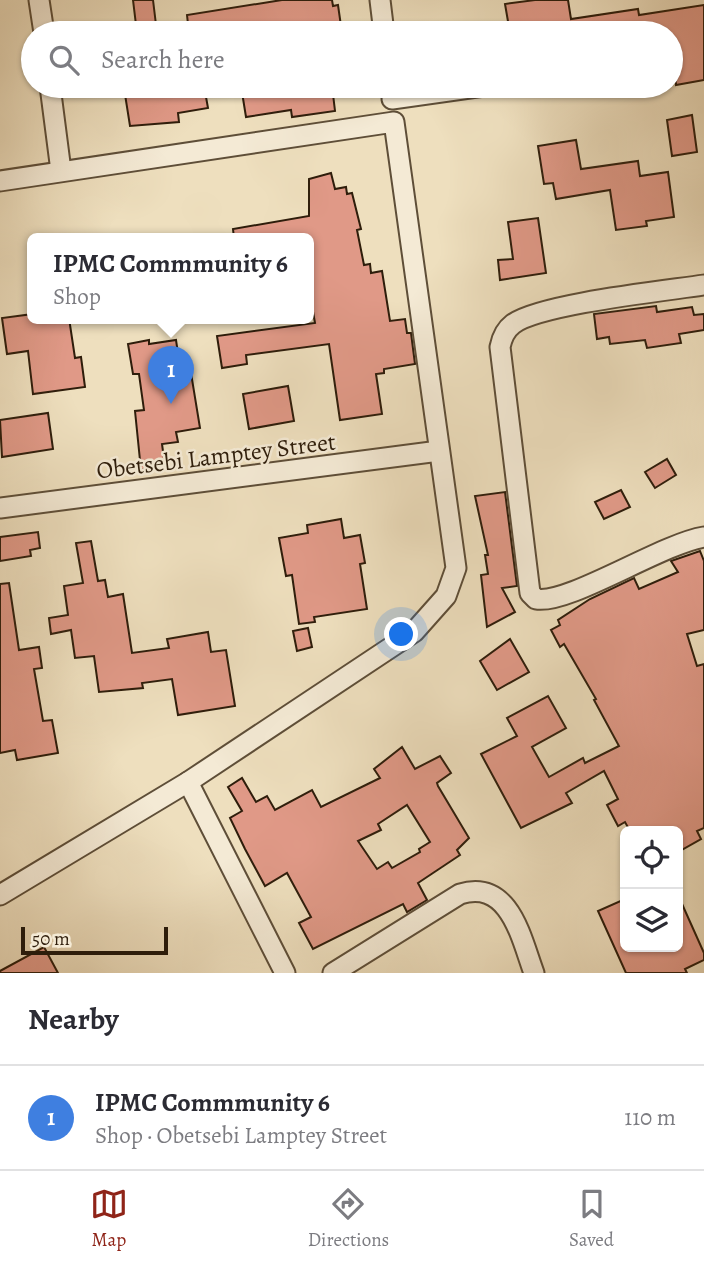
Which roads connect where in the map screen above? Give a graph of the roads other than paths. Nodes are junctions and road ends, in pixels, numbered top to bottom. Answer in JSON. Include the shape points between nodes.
{"nodes":[{"id":1,"x":39,"y":0,"type":"edge"},
{"id":2,"x":380,"y":0,"type":"edge"},
{"id":3,"x":42,"y":21,"type":"edge"},
{"id":4,"x":383,"y":21,"type":"edge"},
{"id":5,"x":52,"y":98,"type":"edge"},
{"id":6,"x":392,"y":98,"type":"edge"},
{"id":7,"x":394,"y":122,"type":"junction"},
{"id":8,"x":61,"y":171,"type":"junction"},
{"id":9,"x":0,"y":181,"type":"edge"},
{"id":10,"x":704,"y":285,"type":"edge"},
{"id":11,"x":439,"y":452,"type":"junction"},
{"id":12,"x":0,"y":508,"type":"edge"},
{"id":13,"x":704,"y":537,"type":"edge"},
{"id":14,"x":188,"y":782,"type":"junction"},
{"id":15,"x":0,"y":895,"type":"edge"},
{"id":16,"x":285,"y":973,"type":"edge"},
{"id":17,"x":333,"y":973,"type":"edge"},
{"id":18,"x":534,"y":973,"type":"edge"}],
"edges":[{"from":1,"to":3,"type":"street"},
{"from":2,"to":4,"type":"street"},
{"from":5,"to":8,"type":"street"},
{"from":6,"to":7,"type":"street"},
{"from":7,"to":8,"type":"street"},
{"from":7,"to":11,"type":"street"},
{"from":8,"to":9,"type":"street"},
{"from":10,"to":13,"type":"street","via":[[559,308],[520,319],[502,336],[500,347],[530,593],[536,599],[559,597],[678,543]]},
{"from":11,"to":12,"type":"street","name":"Obetsebi Lamptey Street"},
{"from":11,"to":14,"type":"street","via":[[456,568],[453,583],[436,610],[414,632]]},
{"from":14,"to":15,"type":"street"},
{"from":14,"to":16,"type":"street"},
{"from":17,"to":18,"type":"street","via":[[460,894],[474,891],[489,893],[510,910]]}]}
